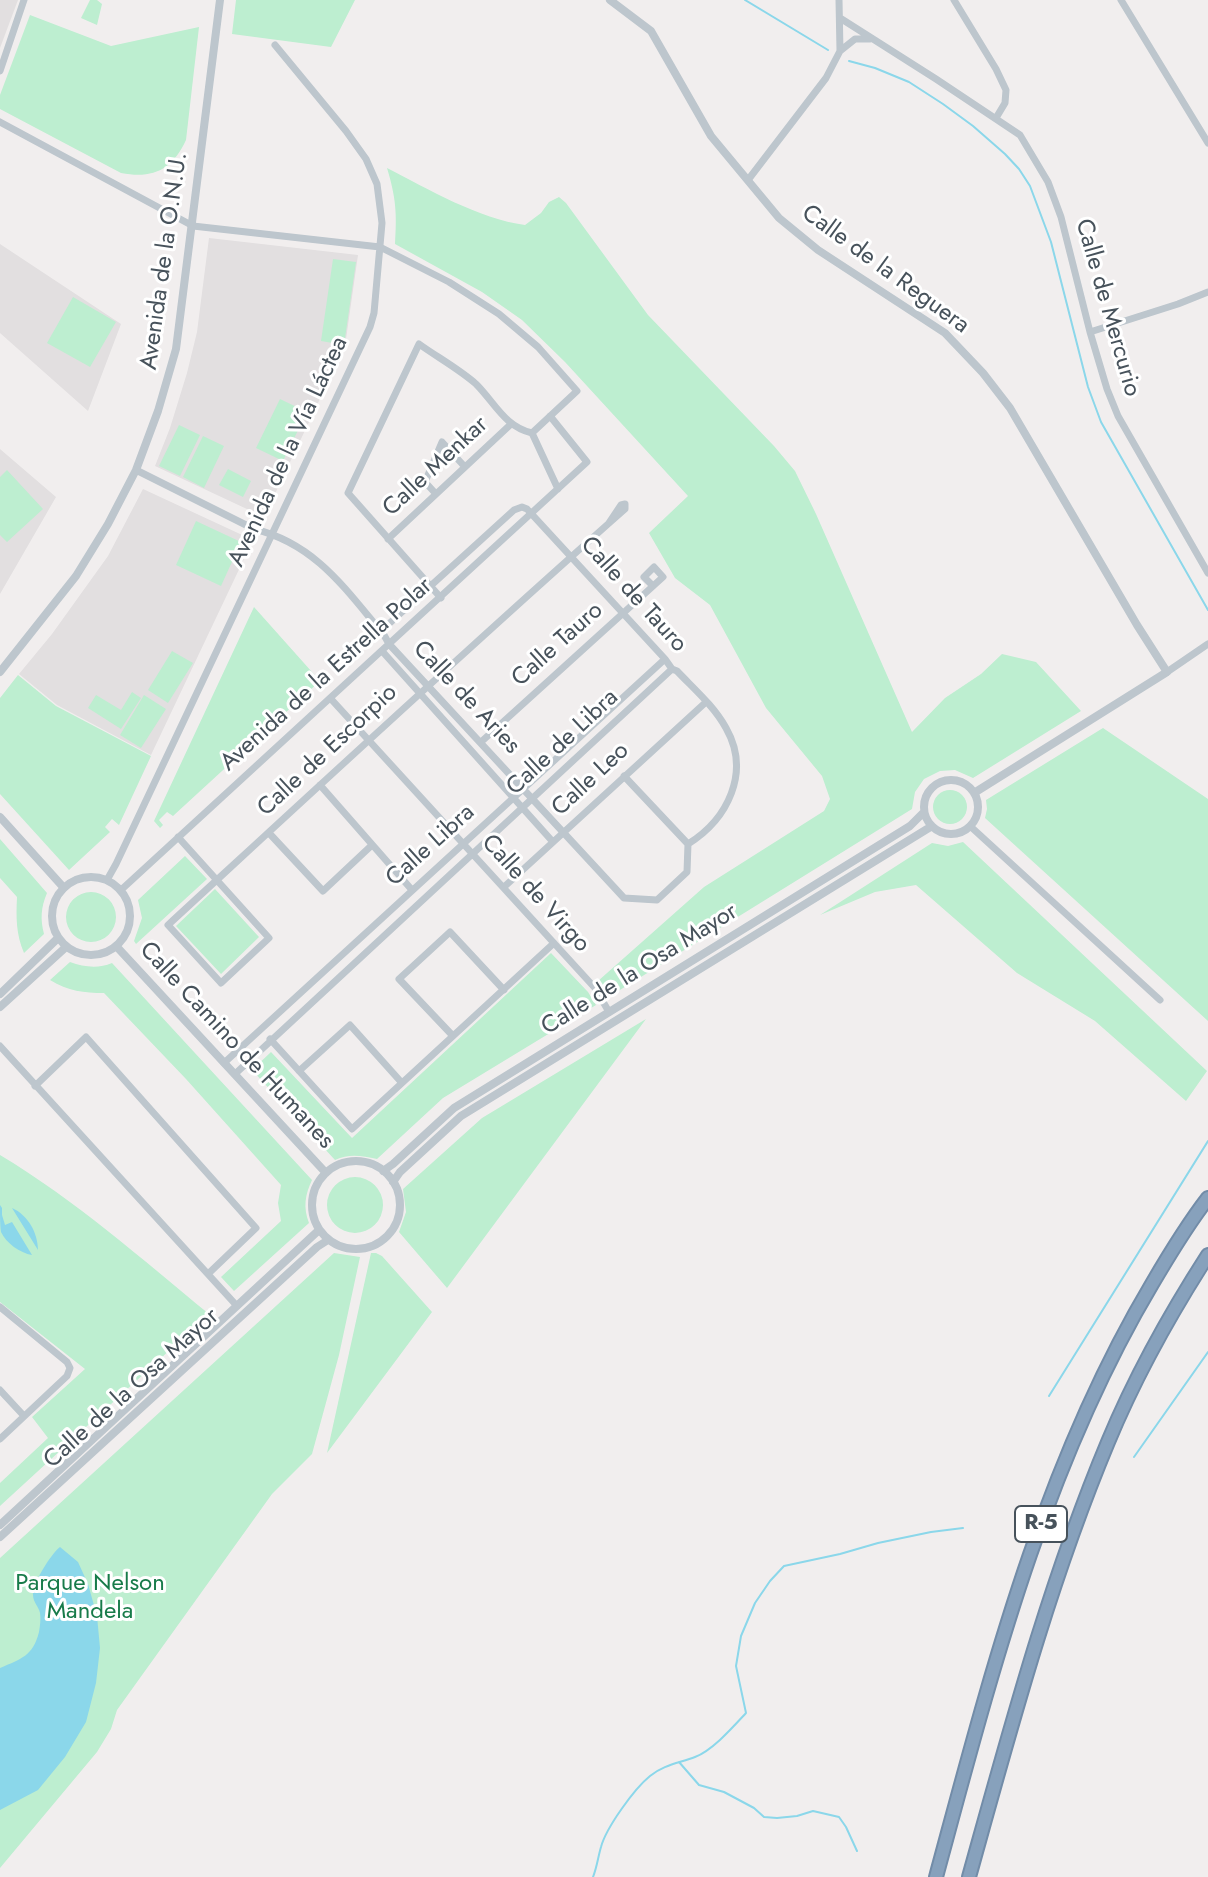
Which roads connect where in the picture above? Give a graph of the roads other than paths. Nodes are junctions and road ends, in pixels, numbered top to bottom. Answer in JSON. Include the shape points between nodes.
{"nodes":[{"id":1,"x":24,"y":0,"type":"edge"},
{"id":2,"x":220,"y":0,"type":"edge"},
{"id":3,"x":610,"y":0,"type":"edge"},
{"id":4,"x":839,"y":0,"type":"edge"},
{"id":5,"x":954,"y":0,"type":"edge"},
{"id":6,"x":1121,"y":0,"type":"edge"},
{"id":7,"x":840,"y":18,"type":"junction"},
{"id":8,"x":872,"y":39,"type":"junction"},
{"id":9,"x":275,"y":45,"type":"dead end"},
{"id":10,"x":840,"y":51,"type":"junction"},
{"id":11,"x":0,"y":71,"type":"edge"},
{"id":12,"x":996,"y":118,"type":"junction"},
{"id":13,"x":0,"y":122,"type":"edge"},
{"id":14,"x":1208,"y":143,"type":"edge"},
{"id":15,"x":748,"y":180,"type":"junction"},
{"id":16,"x":193,"y":226,"type":"junction"},
{"id":17,"x":380,"y":247,"type":"junction"},
{"id":18,"x":1208,"y":292,"type":"edge"},
{"id":19,"x":1090,"y":332,"type":"junction"},
{"id":20,"x":550,"y":416,"type":"junction"},
{"id":21,"x":510,"y":425,"type":"junction"},
{"id":22,"x":532,"y":433,"type":"junction"},
{"id":23,"x":465,"y":467,"type":"junction"},
{"id":24,"x":136,"y":470,"type":"junction"},
{"id":25,"x":558,"y":489,"type":"junction"},
{"id":26,"x":436,"y":494,"type":"junction"},
{"id":27,"x":532,"y":514,"type":"junction"},
{"id":28,"x":609,"y":523,"type":"dead end"},
{"id":29,"x":273,"y":534,"type":"junction"},
{"id":30,"x":388,"y":539,"type":"junction"},
{"id":31,"x":571,"y":556,"type":"junction"},
{"id":32,"x":1208,"y":573,"type":"edge"},
{"id":33,"x":430,"y":586,"type":"junction"},
{"id":34,"x":653,"y":586,"type":"junction"},
{"id":35,"x":441,"y":598,"type":"junction"},
{"id":36,"x":623,"y":613,"type":"junction"},
{"id":37,"x":381,"y":631,"type":"junction"},
{"id":38,"x":389,"y":644,"type":"junction"},
{"id":39,"x":1208,"y":644,"type":"edge"},
{"id":40,"x":382,"y":651,"type":"junction"},
{"id":41,"x":0,"y":655,"type":"edge"},
{"id":42,"x":665,"y":659,"type":"junction"},
{"id":43,"x":8,"y":663,"type":"junction"},
{"id":44,"x":672,"y":669,"type":"junction"},
{"id":45,"x":0,"y":672,"type":"edge"},
{"id":46,"x":1167,"y":672,"type":"junction"},
{"id":47,"x":428,"y":687,"type":"junction"},
{"id":48,"x":421,"y":694,"type":"junction"},
{"id":49,"x":331,"y":699,"type":"junction"},
{"id":50,"x":706,"y":702,"type":"junction"},
{"id":51,"x":368,"y":740,"type":"junction"},
{"id":52,"x":481,"y":742,"type":"junction"},
{"id":53,"x":624,"y":776,"type":"junction"},
{"id":54,"x":320,"y":785,"type":"junction"},
{"id":55,"x":523,"y":790,"type":"junction"},
{"id":56,"x":974,"y":793,"type":"junction"},
{"id":57,"x":514,"y":797,"type":"junction"},
{"id":58,"x":532,"y":799,"type":"junction"},
{"id":59,"x":523,"y":807,"type":"junction"},
{"id":60,"x":924,"y":812,"type":"junction"},
{"id":61,"x":0,"y":817,"type":"edge"},
{"id":62,"x":932,"y":826,"type":"junction"},
{"id":63,"x":970,"y":826,"type":"junction"},
{"id":64,"x":269,"y":833,"type":"junction"},
{"id":65,"x":563,"y":833,"type":"junction"},
{"id":66,"x":178,"y":837,"type":"junction"},
{"id":67,"x":553,"y":842,"type":"junction"},
{"id":68,"x":462,"y":844,"type":"junction"},
{"id":69,"x":688,"y":844,"type":"junction"},
{"id":70,"x":372,"y":845,"type":"junction"},
{"id":71,"x":472,"y":854,"type":"junction"},
{"id":72,"x":107,"y":880,"type":"junction"},
{"id":73,"x":216,"y":881,"type":"junction"},
{"id":74,"x":504,"y":887,"type":"junction"},
{"id":75,"x":64,"y":888,"type":"junction"},
{"id":76,"x":121,"y":890,"type":"junction"},
{"id":77,"x":412,"y":890,"type":"junction"},
{"id":78,"x":58,"y":938,"type":"junction"},
{"id":79,"x":554,"y":943,"type":"junction"},
{"id":80,"x":66,"y":947,"type":"junction"},
{"id":81,"x":117,"y":947,"type":"junction"},
{"id":82,"x":504,"y":990,"type":"junction"},
{"id":83,"x":0,"y":994,"type":"edge"},
{"id":84,"x":1160,"y":1000,"type":"dead end"},
{"id":85,"x":0,"y":1007,"type":"edge"},
{"id":86,"x":609,"y":1012,"type":"junction"},
{"id":87,"x":453,"y":1036,"type":"junction"},
{"id":88,"x":270,"y":1039,"type":"junction"},
{"id":89,"x":0,"y":1046,"type":"edge"},
{"id":90,"x":224,"y":1063,"type":"junction"},
{"id":91,"x":299,"y":1071,"type":"junction"},
{"id":92,"x":235,"y":1074,"type":"junction"},
{"id":93,"x":402,"y":1083,"type":"junction"},
{"id":94,"x":35,"y":1086,"type":"junction"},
{"id":95,"x":383,"y":1171,"type":"junction"},
{"id":96,"x":326,"y":1173,"type":"junction"},
{"id":97,"x":393,"y":1182,"type":"junction"},
{"id":98,"x":1208,"y":1198,"type":"edge"},
{"id":99,"x":319,"y":1230,"type":"junction"},
{"id":100,"x":328,"y":1240,"type":"junction"},
{"id":101,"x":1208,"y":1255,"type":"edge"},
{"id":102,"x":208,"y":1274,"type":"junction"},
{"id":103,"x":237,"y":1306,"type":"junction"},
{"id":104,"x":0,"y":1307,"type":"edge"},
{"id":105,"x":0,"y":1390,"type":"edge"},
{"id":106,"x":24,"y":1416,"type":"junction"},
{"id":107,"x":0,"y":1439,"type":"edge"},
{"id":108,"x":0,"y":1525,"type":"edge"},
{"id":109,"x":0,"y":1537,"type":"edge"},
{"id":110,"x":936,"y":1877,"type":"edge"},
{"id":111,"x":969,"y":1877,"type":"edge"}],
"edges":[{"from":1,"to":11,"type":"street"},
{"from":2,"to":16,"type":"street","name":"Avenida de la O.N.U."},
{"from":3,"to":15,"type":"street","name":"Calle de la Reguera","via":[[651,31],[711,136]]},
{"from":4,"to":7,"type":"street"},
{"from":5,"to":12,"type":"street","via":[[1006,90]]},
{"from":6,"to":14,"type":"street"},
{"from":7,"to":8,"type":"street"},
{"from":7,"to":10,"type":"street"},
{"from":8,"to":10,"type":"street","via":[[855,39]]},
{"from":8,"to":12,"type":"street"},
{"from":9,"to":17,"type":"street","name":"Avenida de la Vía Láctea","via":[[366,159],[377,184]]},
{"from":10,"to":15,"type":"street","via":[[826,78]]},
{"from":12,"to":19,"type":"street","name":"Calle de Mercurio","via":[[1020,135],[1048,182]]},
{"from":13,"to":16,"type":"street"},
{"from":15,"to":46,"type":"street","name":"Calle de la Reguera","via":[[779,218],[818,250],[945,333],[983,373],[1010,408]]},
{"from":16,"to":17,"type":"street"},
{"from":16,"to":24,"type":"street","name":"Avenida de la O.N.U.","via":[[176,349]]},
{"from":17,"to":20,"type":"street","via":[[449,282],[538,347],[577,391]]},
{"from":17,"to":29,"type":"street","name":"Avenida de la Vía Láctea","via":[[370,327]]},
{"from":18,"to":19,"type":"street"},
{"from":19,"to":32,"type":"street","name":"Calle de Mercurio","via":[[1118,416]]},
{"from":20,"to":22,"type":"street"},
{"from":20,"to":25,"type":"street","name":"Avenida de la Estrella Polar","via":[[587,462]]},
{"from":21,"to":22,"type":"street"},
{"from":21,"to":23,"type":"street","name":"Calle Menkar"},
{"from":21,"to":30,"type":"street","via":[[474,382],[419,344],[348,493]]},
{"from":22,"to":25,"type":"street"},
{"from":23,"to":26,"type":"street","name":"Calle Menkar"},
{"from":23,"to":26,"type":"street","via":[[442,442],[425,482]]},
{"from":24,"to":29,"type":"street","name":"Calle de Aries"},
{"from":24,"to":43,"type":"street","name":"Avenida de la O.N.U.","via":[[76,576]]},
{"from":25,"to":27,"type":"street","name":"Avenida de la Estrella Polar"},
{"from":26,"to":30,"type":"street","name":"Calle Menkar"},
{"from":27,"to":31,"type":"street","name":"Calle de Tauro"},
{"from":27,"to":33,"type":"street","via":[[516,508]]},
{"from":27,"to":35,"type":"street","name":"Avenida de la Estrella Polar"},
{"from":28,"to":31,"type":"street","name":"Calle de Escorpio"},
{"from":29,"to":37,"type":"street","name":"Calle de Aries","via":[[320,562]]},
{"from":29,"to":72,"type":"street","name":"Avenida de la Vía Láctea"},
{"from":30,"to":33,"type":"street"},
{"from":31,"to":36,"type":"street","name":"Calle de Tauro"},
{"from":31,"to":47,"type":"street","name":"Calle de Escorpio"},
{"from":33,"to":35,"type":"street"},
{"from":33,"to":37,"type":"street"},
{"from":34,"to":34,"type":"street","name":"Calle Tauro","via":[[663,577],[654,567],[644,577]]},
{"from":34,"to":36,"type":"street","name":"Calle Tauro"},
{"from":35,"to":38,"type":"street","name":"Avenida de la Estrella Polar"},
{"from":36,"to":42,"type":"street","name":"Calle de Tauro"},
{"from":36,"to":52,"type":"street","name":"Calle Tauro"},
{"from":37,"to":38,"type":"street","name":"Calle de Aries"},
{"from":38,"to":40,"type":"street","name":"Avenida de la Estrella Polar"},
{"from":38,"to":47,"type":"street","name":"Calle de Aries"},
{"from":39,"to":46,"type":"street"},
{"from":40,"to":48,"type":"street","name":"Calle de Aries"},
{"from":40,"to":49,"type":"street","name":"Avenida de la Estrella Polar"},
{"from":41,"to":43,"type":"street"},
{"from":42,"to":44,"type":"street","name":"Calle de Tauro"},
{"from":42,"to":55,"type":"street","name":"Calle Libra"},
{"from":43,"to":45,"type":"street","name":"Avenida de la O.N.U."},
{"from":44,"to":50,"type":"street","name":"Calle de Tauro"},
{"from":44,"to":58,"type":"street","name":"Calle de Libra"},
{"from":46,"to":56,"type":"street"},
{"from":47,"to":48,"type":"street","name":"Calle de Escorpio"},
{"from":47,"to":52,"type":"street","name":"Calle de Aries"},
{"from":48,"to":51,"type":"street","name":"Calle de Escorpio"},
{"from":48,"to":57,"type":"street","name":"Calle de Aries"},
{"from":49,"to":51,"type":"street","name":"Calle de Virgo"},
{"from":49,"to":66,"type":"street","name":"Avenida de la Estrella Polar"},
{"from":50,"to":53,"type":"street","name":"Calle Leo"},
{"from":50,"to":69,"type":"street","via":[[733,743],[737,772],[729,803]]},
{"from":51,"to":54,"type":"street","name":"Calle de Escorpio"},
{"from":51,"to":68,"type":"street","name":"Calle de Virgo"},
{"from":52,"to":55,"type":"street","name":"Calle de Aries"},
{"from":53,"to":65,"type":"street","name":"Calle Leo"},
{"from":53,"to":69,"type":"street"},
{"from":54,"to":64,"type":"street","name":"Calle de Escorpio"},
{"from":54,"to":70,"type":"street"},
{"from":55,"to":57,"type":"street","name":"Calle Libra"},
{"from":55,"to":58,"type":"street","name":"Calle de Aries"},
{"from":56,"to":60,"type":"street","via":[[959,781],[938,783],[926,797]]},
{"from":56,"to":63,"type":"street","via":[[978,809]]},
{"from":57,"to":59,"type":"street","name":"Calle de Aries"},
{"from":57,"to":68,"type":"street","name":"Calle Libra"},
{"from":58,"to":59,"type":"street","name":"Calle de Libra"},
{"from":58,"to":65,"type":"street","name":"Calle de Aries"},
{"from":59,"to":67,"type":"street","name":"Calle de Aries"},
{"from":59,"to":71,"type":"street","name":"Calle de Libra"},
{"from":60,"to":62,"type":"street"},
{"from":60,"to":86,"type":"street","name":"Calle de la Osa Mayor","via":[[910,826]]},
{"from":61,"to":75,"type":"street"},
{"from":62,"to":63,"type":"street","via":[[944,833]]},
{"from":62,"to":97,"type":"street","name":"Calle de la Osa Mayor","via":[[461,1116]]},
{"from":63,"to":84,"type":"street"},
{"from":64,"to":70,"type":"street","via":[[323,891]]},
{"from":64,"to":73,"type":"street","name":"Calle de Escorpio"},
{"from":65,"to":67,"type":"street","name":"Calle Leo"},
{"from":65,"to":69,"type":"street","name":"Calle de Aries","via":[[624,898],[657,900],[687,872]]},
{"from":66,"to":73,"type":"street","name":"Calle de Escorpio"},
{"from":66,"to":76,"type":"street","name":"Avenida de la Estrella Polar"},
{"from":67,"to":74,"type":"street","name":"Calle Leo"},
{"from":68,"to":71,"type":"street","name":"Calle de Virgo"},
{"from":68,"to":77,"type":"street","name":"Calle Libra"},
{"from":70,"to":77,"type":"street"},
{"from":71,"to":74,"type":"street","name":"Calle de Virgo"},
{"from":71,"to":88,"type":"street","name":"Calle de Libra"},
{"from":72,"to":75,"type":"street","via":[[84,877]]},
{"from":72,"to":76,"type":"street"},
{"from":73,"to":73,"type":"street","name":"Calle de Escorpio","via":[[168,925],[221,983],[269,938]]},
{"from":74,"to":79,"type":"street","name":"Calle de Virgo"},
{"from":75,"to":78,"type":"street","via":[[52,912]]},
{"from":76,"to":81,"type":"street","via":[[131,913]]},
{"from":77,"to":90,"type":"street","name":"Calle Libra"},
{"from":78,"to":80,"type":"street"},
{"from":78,"to":83,"type":"street"},
{"from":79,"to":82,"type":"street"},
{"from":79,"to":86,"type":"street","name":"Calle de Virgo","via":[[595,988]]},
{"from":80,"to":81,"type":"street","via":[[92,956]]},
{"from":80,"to":85,"type":"street"},
{"from":81,"to":90,"type":"street","name":"Calle Camino de Humanes"},
{"from":82,"to":87,"type":"street"},
{"from":82,"to":87,"type":"street","via":[[450,932],[399,979]]},
{"from":86,"to":95,"type":"street","name":"Calle de la Osa Mayor","via":[[454,1108]]},
{"from":87,"to":93,"type":"street"},
{"from":88,"to":91,"type":"street"},
{"from":88,"to":92,"type":"street","name":"Calle de Libra"},
{"from":89,"to":94,"type":"street"},
{"from":90,"to":92,"type":"street","name":"Calle Camino de Humanes"},
{"from":91,"to":93,"type":"street","via":[[352,1129]]},
{"from":91,"to":93,"type":"street","via":[[350,1025]]},
{"from":92,"to":96,"type":"street","name":"Calle Camino de Humanes"},
{"from":94,"to":102,"type":"street"},
{"from":94,"to":102,"type":"street","via":[[86,1037],[256,1228]]},
{"from":95,"to":96,"type":"street","via":[[354,1162]]},
{"from":95,"to":97,"type":"street"},
{"from":96,"to":99,"type":"street","via":[[313,1194]]},
{"from":97,"to":100,"type":"street","via":[[399,1215],[387,1237],[366,1248],[348,1249]]},
{"from":98,"to":110,"type":"highway","number":"R-5","via":[[1131,1319],[1055,1484],[1009,1619]]},
{"from":99,"to":100,"type":"street"},
{"from":99,"to":103,"type":"street","name":"Calle de la Osa Mayor"},
{"from":100,"to":109,"type":"street","name":"Calle de la Osa Mayor"},
{"from":101,"to":111,"type":"highway","number":"R-5","via":[[1140,1373],[1086,1496],[1030,1663]]},
{"from":102,"to":103,"type":"street"},
{"from":103,"to":108,"type":"street","name":"Calle de la Osa Mayor"},
{"from":104,"to":106,"type":"street","via":[[70,1368]]},
{"from":105,"to":106,"type":"street"},
{"from":106,"to":107,"type":"street"}]}
